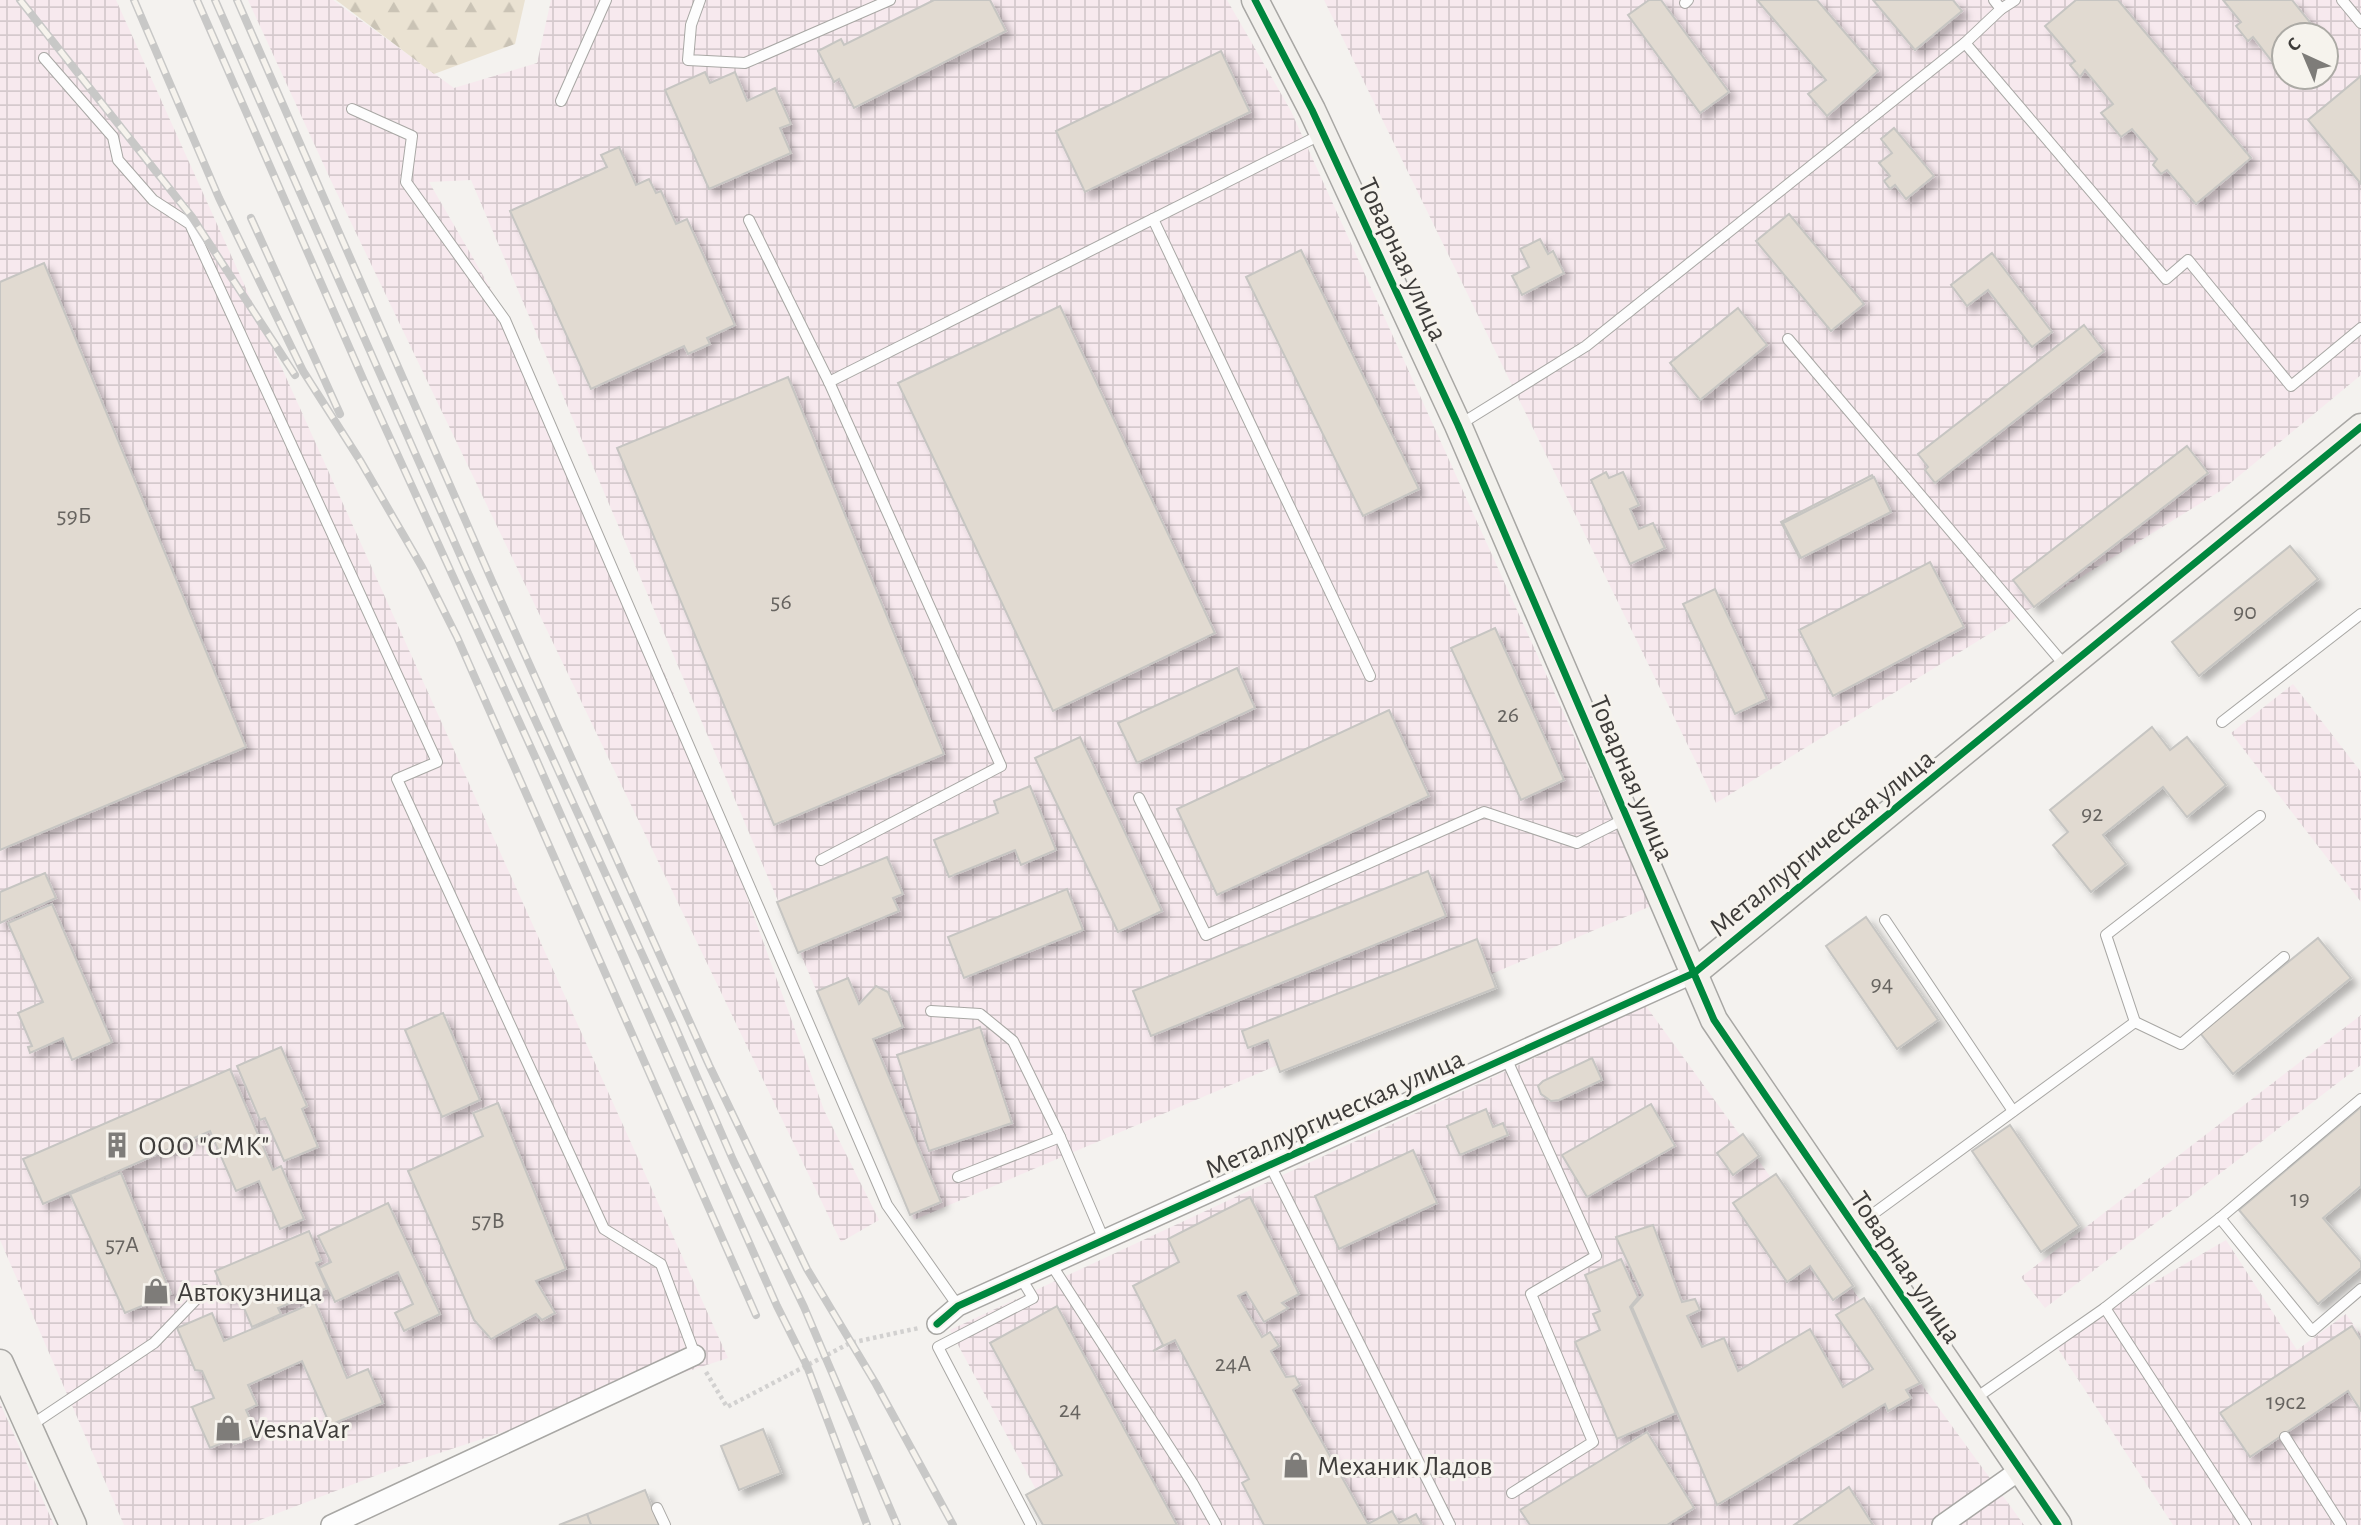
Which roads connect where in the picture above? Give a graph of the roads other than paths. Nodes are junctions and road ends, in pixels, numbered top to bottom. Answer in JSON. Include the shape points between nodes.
{"nodes":[{"id":1,"x":606,"y":0,"type":"edge"},
{"id":2,"x":699,"y":0,"type":"edge"},
{"id":3,"x":890,"y":0,"type":"edge"},
{"id":4,"x":1255,"y":0,"type":"edge"},
{"id":5,"x":1994,"y":0,"type":"edge"},
{"id":6,"x":2015,"y":0,"type":"edge"},
{"id":7,"x":2342,"y":0,"type":"edge"},
{"id":8,"x":2001,"y":9,"type":"junction"},
{"id":9,"x":2361,"y":23,"type":"edge"},
{"id":10,"x":1965,"y":43,"type":"junction"},
{"id":11,"x":44,"y":58,"type":"dead end"},
{"id":12,"x":561,"y":101,"type":"dead end"},
{"id":13,"x":352,"y":109,"type":"dead end"},
{"id":14,"x":1322,"y":134,"type":"junction"},
{"id":15,"x":1153,"y":219,"type":"junction"},
{"id":16,"x":749,"y":220,"type":"dead end"},
{"id":17,"x":2361,"y":328,"type":"edge"},
{"id":18,"x":1788,"y":339,"type":"dead end"},
{"id":19,"x":829,"y":382,"type":"junction"},
{"id":20,"x":1458,"y":425,"type":"junction"},
{"id":21,"x":2361,"y":427,"type":"edge"},
{"id":22,"x":2361,"y":614,"type":"edge"},
{"id":23,"x":2067,"y":668,"type":"junction"},
{"id":24,"x":1370,"y":676,"type":"dead end"},
{"id":25,"x":2222,"y":722,"type":"dead end"},
{"id":26,"x":1139,"y":799,"type":"dead end"},
{"id":27,"x":2260,"y":816,"type":"dead end"},
{"id":28,"x":1627,"y":818,"type":"junction"},
{"id":29,"x":821,"y":860,"type":"dead end"},
{"id":30,"x":1885,"y":920,"type":"dead end"},
{"id":31,"x":2284,"y":957,"type":"dead end"},
{"id":32,"x":1694,"y":973,"type":"junction"},
{"id":33,"x":931,"y":1011,"type":"dead end"},
{"id":34,"x":2134,"y":1022,"type":"junction"},
{"id":35,"x":1506,"y":1058,"type":"junction"},
{"id":36,"x":2361,"y":1099,"type":"edge"},
{"id":37,"x":2013,"y":1111,"type":"junction"},
{"id":38,"x":1060,"y":1137,"type":"junction"},
{"id":39,"x":1270,"y":1165,"type":"junction"},
{"id":40,"x":958,"y":1177,"type":"dead end"},
{"id":41,"x":2220,"y":1218,"type":"junction"},
{"id":42,"x":1854,"y":1228,"type":"junction"},
{"id":43,"x":1104,"y":1240,"type":"junction"},
{"id":44,"x":1051,"y":1264,"type":"junction"},
{"id":45,"x":1021,"y":1278,"type":"junction"},
{"id":46,"x":2361,"y":1289,"type":"edge"},
{"id":47,"x":205,"y":1290,"type":"dead end"},
{"id":48,"x":958,"y":1306,"type":"junction"},
{"id":49,"x":2105,"y":1308,"type":"junction"},
{"id":50,"x":937,"y":1324,"type":"road end"},
{"id":51,"x":695,"y":1355,"type":"joint"},
{"id":52,"x":0,"y":1363,"type":"edge"},
{"id":53,"x":1973,"y":1401,"type":"junction"},
{"id":54,"x":30,"y":1426,"type":"junction"},
{"id":55,"x":2285,"y":1437,"type":"dead end"},
{"id":56,"x":2020,"y":1470,"type":"junction"},
{"id":57,"x":1512,"y":1493,"type":"dead end"},
{"id":58,"x":657,"y":1508,"type":"dead end"},
{"id":59,"x":73,"y":1525,"type":"edge"},
{"id":60,"x":331,"y":1525,"type":"edge"},
{"id":61,"x":665,"y":1525,"type":"edge"},
{"id":62,"x":1031,"y":1525,"type":"edge"},
{"id":63,"x":1216,"y":1525,"type":"edge"},
{"id":64,"x":1450,"y":1525,"type":"edge"},
{"id":65,"x":1942,"y":1525,"type":"edge"},
{"id":66,"x":2058,"y":1525,"type":"edge"},
{"id":67,"x":2246,"y":1525,"type":"edge"},
{"id":68,"x":2341,"y":1525,"type":"edge"}],
"edges":[{"from":1,"to":12,"type":"lane"},
{"from":2,"to":3,"type":"lane","via":[[688,60],[744,63]]},
{"from":4,"to":14,"type":"street","name":"Товарная улица"},
{"from":5,"to":8,"type":"lane"},
{"from":6,"to":8,"type":"lane"},
{"from":7,"to":9,"type":"lane"},
{"from":8,"to":10,"type":"lane"},
{"from":10,"to":17,"type":"lane","via":[[2166,279],[2188,260],[2291,386]]},
{"from":10,"to":20,"type":"lane","via":[[1586,346]]},
{"from":11,"to":51,"type":"lane","via":[[113,137],[118,160],[153,200],[190,224],[437,762],[397,779],[604,1229],[660,1264]]},
{"from":13,"to":48,"type":"lane","via":[[412,136],[406,182],[505,320],[887,1205]]},
{"from":14,"to":15,"type":"lane"},
{"from":14,"to":20,"type":"street","name":"Товарная улица"},
{"from":15,"to":19,"type":"lane"},
{"from":15,"to":24,"type":"lane"},
{"from":16,"to":19,"type":"lane"},
{"from":18,"to":23,"type":"lane"},
{"from":19,"to":29,"type":"lane","via":[[1002,766]]},
{"from":20,"to":28,"type":"street","name":"Товарная улица"},
{"from":21,"to":23,"type":"street","name":"Металлургическая улица"},
{"from":22,"to":25,"type":"lane"},
{"from":23,"to":32,"type":"street","name":"Металлургическая улица"},
{"from":26,"to":28,"type":"lane","via":[[1206,935],[1485,812],[1577,843]]},
{"from":27,"to":34,"type":"lane","via":[[2106,935]]},
{"from":28,"to":32,"type":"street","name":"Товарная улица"},
{"from":30,"to":37,"type":"lane"},
{"from":31,"to":34,"type":"lane","via":[[2181,1044]]},
{"from":32,"to":35,"type":"street","name":"Металлургическая улица"},
{"from":32,"to":42,"type":"street","name":"Товарная улица","via":[[1714,1020]]},
{"from":33,"to":38,"type":"lane","via":[[980,1014],[1013,1041]]},
{"from":34,"to":37,"type":"lane"},
{"from":35,"to":39,"type":"street","name":"Металлургическая улица"},
{"from":35,"to":57,"type":"lane","via":[[1596,1256],[1531,1294],[1594,1442]]},
{"from":36,"to":41,"type":"lane"},
{"from":37,"to":42,"type":"lane"},
{"from":38,"to":40,"type":"lane"},
{"from":38,"to":43,"type":"lane"},
{"from":39,"to":43,"type":"street","name":"Металлургическая улица"},
{"from":39,"to":64,"type":"lane"},
{"from":41,"to":46,"type":"lane","via":[[2312,1331]]},
{"from":41,"to":49,"type":"lane"},
{"from":42,"to":53,"type":"street","name":"Товарная улица"},
{"from":43,"to":44,"type":"street","name":"Металлургическая улица"},
{"from":44,"to":45,"type":"street","name":"Металлургическая улица"},
{"from":44,"to":63,"type":"lane"},
{"from":45,"to":48,"type":"street","name":"Металлургическая улица"},
{"from":45,"to":62,"type":"lane","via":[[1032,1297],[939,1347]]},
{"from":47,"to":54,"type":"lane","via":[[154,1343]]},
{"from":48,"to":50,"type":"street","name":"Металлургическая улица"},
{"from":49,"to":53,"type":"lane"},
{"from":49,"to":67,"type":"lane"},
{"from":51,"to":60,"type":"street"},
{"from":52,"to":54,"type":"street"},
{"from":53,"to":56,"type":"street","name":"Товарная улица"},
{"from":54,"to":59,"type":"street"},
{"from":55,"to":68,"type":"lane"},
{"from":56,"to":65,"type":"street"},
{"from":56,"to":66,"type":"street","name":"Товарная улица"},
{"from":58,"to":61,"type":"lane"}]}
